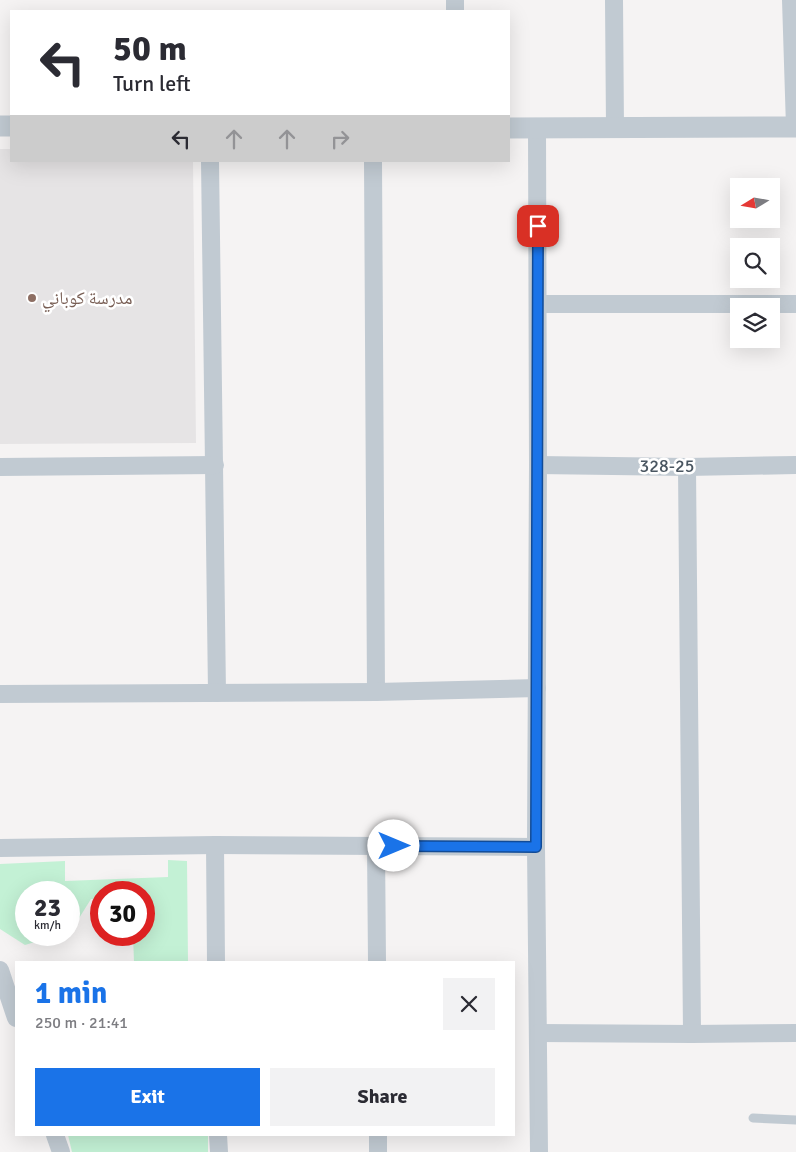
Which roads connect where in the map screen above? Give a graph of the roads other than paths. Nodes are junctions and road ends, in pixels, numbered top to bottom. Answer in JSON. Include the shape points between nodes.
{"nodes":[{"id":1,"x":614,"y":0,"type":"edge"},
{"id":2,"x":791,"y":0,"type":"edge"},
{"id":3,"x":795,"y":127,"type":"edge"},
{"id":4,"x":510,"y":128,"type":"edge"},
{"id":5,"x":537,"y":128,"type":"junction"},
{"id":6,"x":615,"y":128,"type":"junction"},
{"id":7,"x":210,"y":162,"type":"edge"},
{"id":8,"x":373,"y":162,"type":"edge"},
{"id":9,"x":538,"y":304,"type":"junction"},
{"id":10,"x":796,"y":304,"type":"edge"},
{"id":11,"x":215,"y":465,"type":"junction"},
{"id":12,"x":538,"y":465,"type":"junction"},
{"id":13,"x":796,"y":465,"type":"edge"},
{"id":14,"x":0,"y":467,"type":"edge"},
{"id":15,"x":687,"y":467,"type":"junction"},
{"id":16,"x":537,"y":688,"type":"junction"},
{"id":17,"x":376,"y":692,"type":"junction"},
{"id":18,"x":217,"y":693,"type":"junction"},
{"id":19,"x":0,"y":694,"type":"edge"},
{"id":20,"x":215,"y":845,"type":"junction"},
{"id":21,"x":376,"y":846,"type":"junction"},
{"id":22,"x":536,"y":847,"type":"junction"},
{"id":23,"x":0,"y":848,"type":"edge"},
{"id":24,"x":216,"y":961,"type":"edge"},
{"id":25,"x":377,"y":961,"type":"edge"},
{"id":26,"x":0,"y":970,"type":"edge"},
{"id":27,"x":15,"y":1015,"type":"edge"},
{"id":28,"x":539,"y":1032,"type":"junction"},
{"id":29,"x":796,"y":1033,"type":"edge"},
{"id":30,"x":692,"y":1034,"type":"junction"},
{"id":31,"x":753,"y":1118,"type":"dead end"},
{"id":32,"x":796,"y":1120,"type":"edge"},
{"id":33,"x":55,"y":1136,"type":"edge"},
{"id":34,"x":218,"y":1136,"type":"edge"},
{"id":35,"x":378,"y":1136,"type":"edge"},
{"id":36,"x":61,"y":1152,"type":"edge"},
{"id":37,"x":219,"y":1152,"type":"edge"},
{"id":38,"x":378,"y":1152,"type":"edge"},
{"id":39,"x":539,"y":1152,"type":"edge"}],
"edges":[{"from":1,"to":6,"type":"street"},
{"from":2,"to":3,"type":"street"},
{"from":3,"to":6,"type":"street"},
{"from":4,"to":5,"type":"street"},
{"from":5,"to":6,"type":"street"},
{"from":5,"to":9,"type":"street"},
{"from":7,"to":11,"type":"street"},
{"from":8,"to":17,"type":"street"},
{"from":9,"to":10,"type":"street"},
{"from":9,"to":12,"type":"street"},
{"from":11,"to":14,"type":"street"},
{"from":11,"to":18,"type":"street"},
{"from":12,"to":15,"type":"street","name":"328-25"},
{"from":12,"to":16,"type":"street"},
{"from":13,"to":15,"type":"street","name":"328-25"},
{"from":15,"to":30,"type":"street"},
{"from":16,"to":17,"type":"street"},
{"from":16,"to":22,"type":"street"},
{"from":17,"to":18,"type":"street"},
{"from":18,"to":19,"type":"street"},
{"from":20,"to":21,"type":"street"},
{"from":20,"to":23,"type":"street"},
{"from":20,"to":24,"type":"street"},
{"from":21,"to":22,"type":"street"},
{"from":21,"to":25,"type":"street"},
{"from":22,"to":28,"type":"street"},
{"from":26,"to":27,"type":"street"},
{"from":28,"to":30,"type":"street"},
{"from":28,"to":39,"type":"street"},
{"from":29,"to":30,"type":"street"},
{"from":31,"to":32,"type":"lane"},
{"from":33,"to":36,"type":"street"},
{"from":34,"to":37,"type":"street"},
{"from":35,"to":38,"type":"street"}]}
